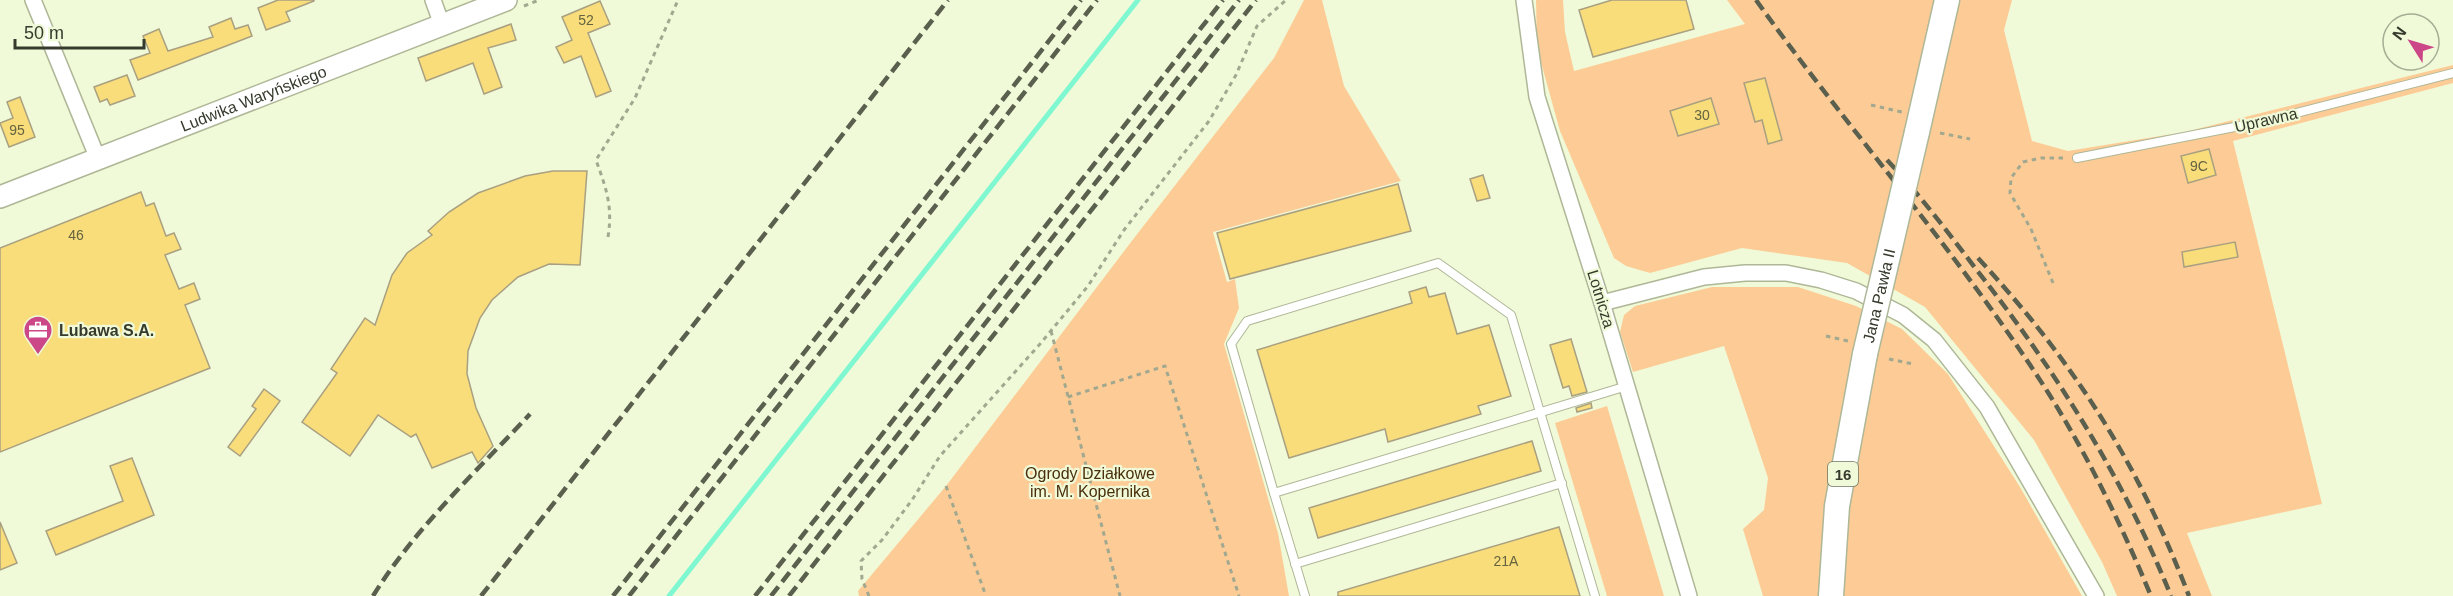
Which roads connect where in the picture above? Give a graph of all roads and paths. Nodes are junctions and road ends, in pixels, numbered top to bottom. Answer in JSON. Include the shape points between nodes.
{"nodes":[{"id":1,"x":33,"y":0,"type":"edge"},
{"id":2,"x":433,"y":0,"type":"edge"},
{"id":3,"x":506,"y":0,"type":"edge"},
{"id":4,"x":678,"y":0,"type":"edge"},
{"id":5,"x":1286,"y":0,"type":"edge"},
{"id":6,"x":1524,"y":0,"type":"edge"},
{"id":7,"x":1947,"y":0,"type":"edge"},
{"id":8,"x":442,"y":25,"type":"junction"},
{"id":9,"x":2453,"y":73,"type":"edge"},
{"id":10,"x":1871,"y":105,"type":"dead end"},
{"id":11,"x":1920,"y":126,"type":"junction"},
{"id":12,"x":1970,"y":139,"type":"dead end"},
{"id":13,"x":2077,"y":158,"type":"joint"},
{"id":14,"x":98,"y":159,"type":"junction"},
{"id":15,"x":0,"y":197,"type":"edge"},
{"id":16,"x":608,"y":237,"type":"dead end"},
{"id":17,"x":2053,"y":283,"type":"dead end"},
{"id":18,"x":1602,"y":303,"type":"junction"},
{"id":19,"x":1050,"y":331,"type":"junction"},
{"id":20,"x":1826,"y":336,"type":"dead end"},
{"id":21,"x":1858,"y":348,"type":"junction"},
{"id":22,"x":1889,"y":359,"type":"dead end"},
{"id":23,"x":1913,"y":364,"type":"dead end"},
{"id":24,"x":1627,"y":386,"type":"junction"},
{"id":25,"x":1068,"y":397,"type":"junction"},
{"id":26,"x":1540,"y":413,"type":"junction"},
{"id":27,"x":1562,"y":483,"type":"junction"},
{"id":28,"x":946,"y":486,"type":"dead end"},
{"id":29,"x":1274,"y":493,"type":"junction"},
{"id":30,"x":1295,"y":564,"type":"junction"},
{"id":31,"x":869,"y":596,"type":"edge"},
{"id":32,"x":986,"y":596,"type":"edge"},
{"id":33,"x":1120,"y":596,"type":"edge"},
{"id":34,"x":1239,"y":596,"type":"edge"},
{"id":35,"x":1305,"y":596,"type":"edge"},
{"id":36,"x":1595,"y":596,"type":"edge"},
{"id":37,"x":1689,"y":596,"type":"edge"},
{"id":38,"x":1831,"y":596,"type":"edge"},
{"id":39,"x":2096,"y":596,"type":"edge"}],
"edges":[{"from":1,"to":14,"type":"street"},
{"from":2,"to":8,"type":"street"},
{"from":3,"to":8,"type":"street","name":"Ludwika Waryńskiego"},
{"from":4,"to":16,"type":"path","via":[[635,98],[596,160],[608,190]]},
{"from":5,"to":19,"type":"path","via":[[1257,26],[1236,75],[1209,121],[1154,189],[1088,286]]},
{"from":6,"to":18,"type":"street","name":"Lotnicza","via":[[1537,97]]},
{"from":7,"to":11,"type":"main road","name":"Jana Pawła II","number":"16"},
{"from":8,"to":14,"type":"street","name":"Ludwika Waryńskiego"},
{"from":9,"to":13,"type":"lane","name":"Uprawna","via":[[2265,121]]},
{"from":10,"to":11,"type":"path"},
{"from":11,"to":12,"type":"path"},
{"from":11,"to":21,"type":"main road","name":"Jana Pawła II","number":"16","bridge":true},
{"from":13,"to":17,"type":"path","via":[[2023,162],[2011,178],[2010,193],[2031,229]]},
{"from":14,"to":15,"type":"street","name":"Ludwika Waryńskiego"},
{"from":18,"to":24,"type":"street","name":"Lotnicza"},
{"from":18,"to":39,"type":"street","via":[[1704,277],[1786,273],[1856,291],[1904,315],[1935,340],[1987,407]]},
{"from":19,"to":25,"type":"path"},
{"from":19,"to":31,"type":"path","via":[[940,456],[888,532],[861,561],[862,579]]},
{"from":20,"to":21,"type":"path"},
{"from":21,"to":38,"type":"main road","name":"Jana Pawła II","number":"16"},
{"from":22,"to":23,"type":"path"},
{"from":24,"to":26,"type":"lane"},
{"from":24,"to":37,"type":"street","name":"Lotnicza"},
{"from":25,"to":33,"type":"path"},
{"from":25,"to":34,"type":"path","via":[[1165,366]]},
{"from":26,"to":27,"type":"lane"},
{"from":26,"to":29,"type":"lane"},
{"from":26,"to":29,"type":"lane","via":[[1511,315],[1438,263],[1247,321],[1231,344]]},
{"from":27,"to":30,"type":"lane"},
{"from":27,"to":36,"type":"lane"},
{"from":28,"to":32,"type":"path"},
{"from":29,"to":30,"type":"lane"},
{"from":30,"to":35,"type":"lane"}]}
